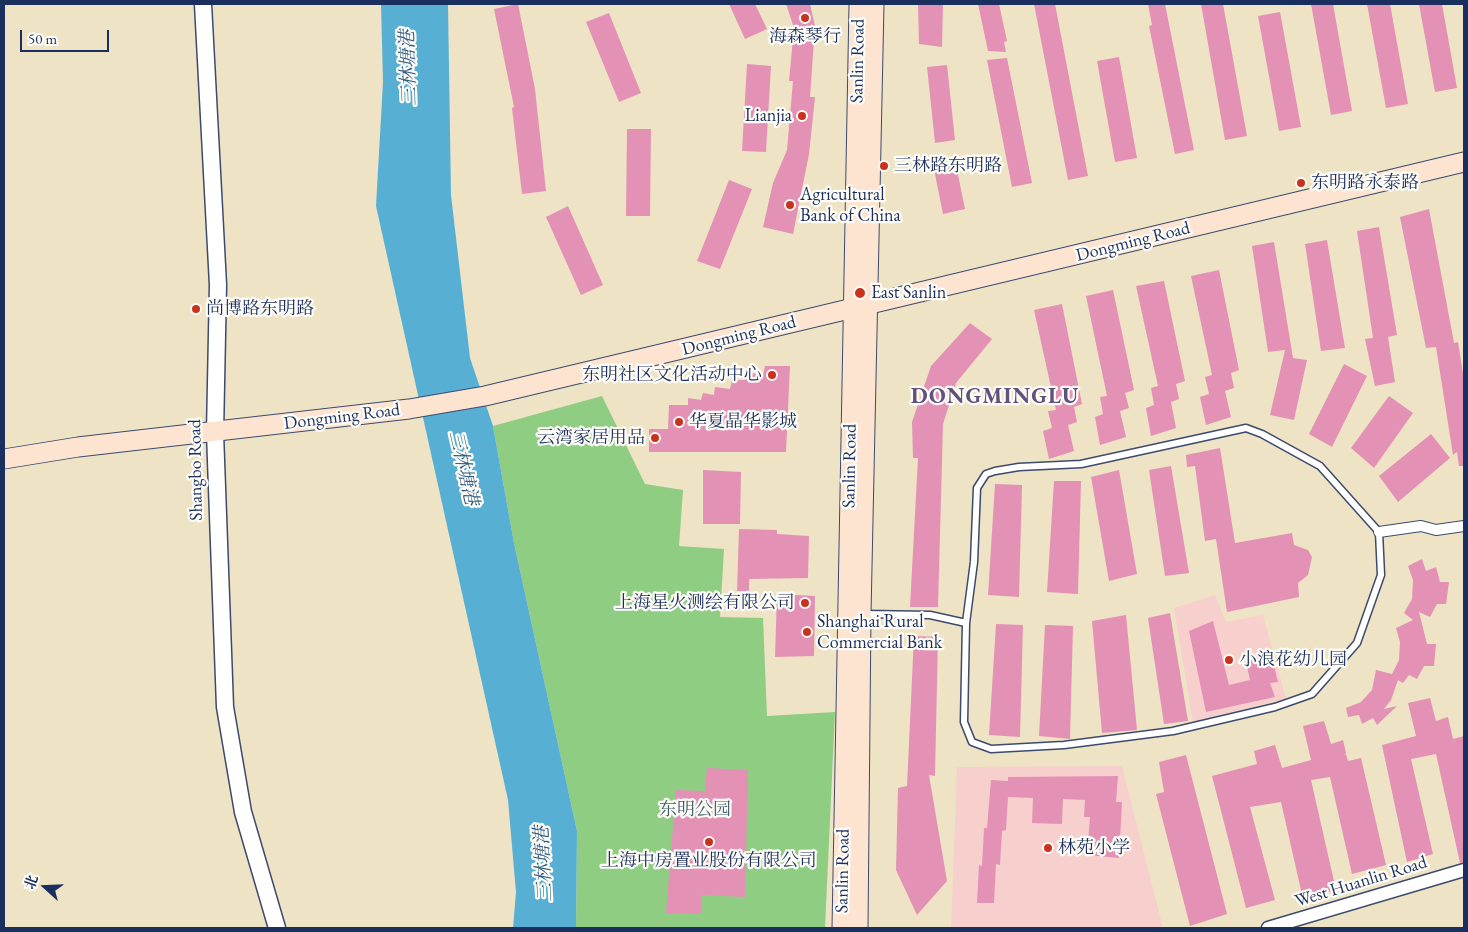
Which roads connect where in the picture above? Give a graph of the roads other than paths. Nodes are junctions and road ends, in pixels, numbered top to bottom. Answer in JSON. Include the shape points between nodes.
{"nodes":[{"id":1,"x":203,"y":4,"type":"edge"},
{"id":2,"x":859,"y":4,"type":"edge"},
{"id":3,"x":874,"y":4,"type":"edge"},
{"id":4,"x":1464,"y":162,"type":"edge"},
{"id":5,"x":860,"y":307,"type":"junction"},
{"id":6,"x":215,"y":433,"type":"junction"},
{"id":7,"x":4,"y":459,"type":"edge"},
{"id":8,"x":1464,"y":526,"type":"edge"},
{"id":9,"x":1379,"y":532,"type":"junction"},
{"id":10,"x":861,"y":614,"type":"junction"},
{"id":11,"x":966,"y":623,"type":"junction"},
{"id":12,"x":1464,"y":870,"type":"edge"},
{"id":13,"x":278,"y":928,"type":"edge"},
{"id":14,"x":842,"y":928,"type":"edge"},
{"id":15,"x":858,"y":928,"type":"edge"},
{"id":16,"x":1268,"y":928,"type":"edge"}],
"edges":[{"from":1,"to":6,"type":"street","name":"Shangbo Road","via":[[218,285]]},
{"from":2,"to":5,"type":"main road","name":"Sanlin Road"},
{"from":3,"to":5,"type":"main road","name":"Sanlin Road"},
{"from":4,"to":5,"type":"main road","name":"Dongming Road"},
{"from":5,"to":6,"type":"main road","name":"Dongming Road","via":[[485,396],[410,409]]},
{"from":5,"to":10,"type":"main road","name":"Sanlin Road"},
{"from":5,"to":14,"type":"main road","name":"Sanlin Road"},
{"from":6,"to":7,"type":"main road","name":"Dongming Road","via":[[78,447]]},
{"from":6,"to":13,"type":"street","name":"Shangbo Road","via":[[225,707],[243,812]]},
{"from":8,"to":9,"type":"street","via":[[1436,530],[1421,526]]},
{"from":9,"to":11,"type":"lane","via":[[1320,466],[1246,428],[1081,464],[995,471],[986,474],[977,488],[974,562]]},
{"from":9,"to":11,"type":"lane","via":[[1381,575],[1357,642],[1312,694],[1275,707],[1173,731],[1064,745],[991,749],[972,742],[964,722]]},
{"from":10,"to":11,"type":"lane","via":[[930,615]]},
{"from":10,"to":15,"type":"main road","name":"Sanlin Road"},
{"from":12,"to":16,"type":"street","name":"West Huanlin Road"}]}
